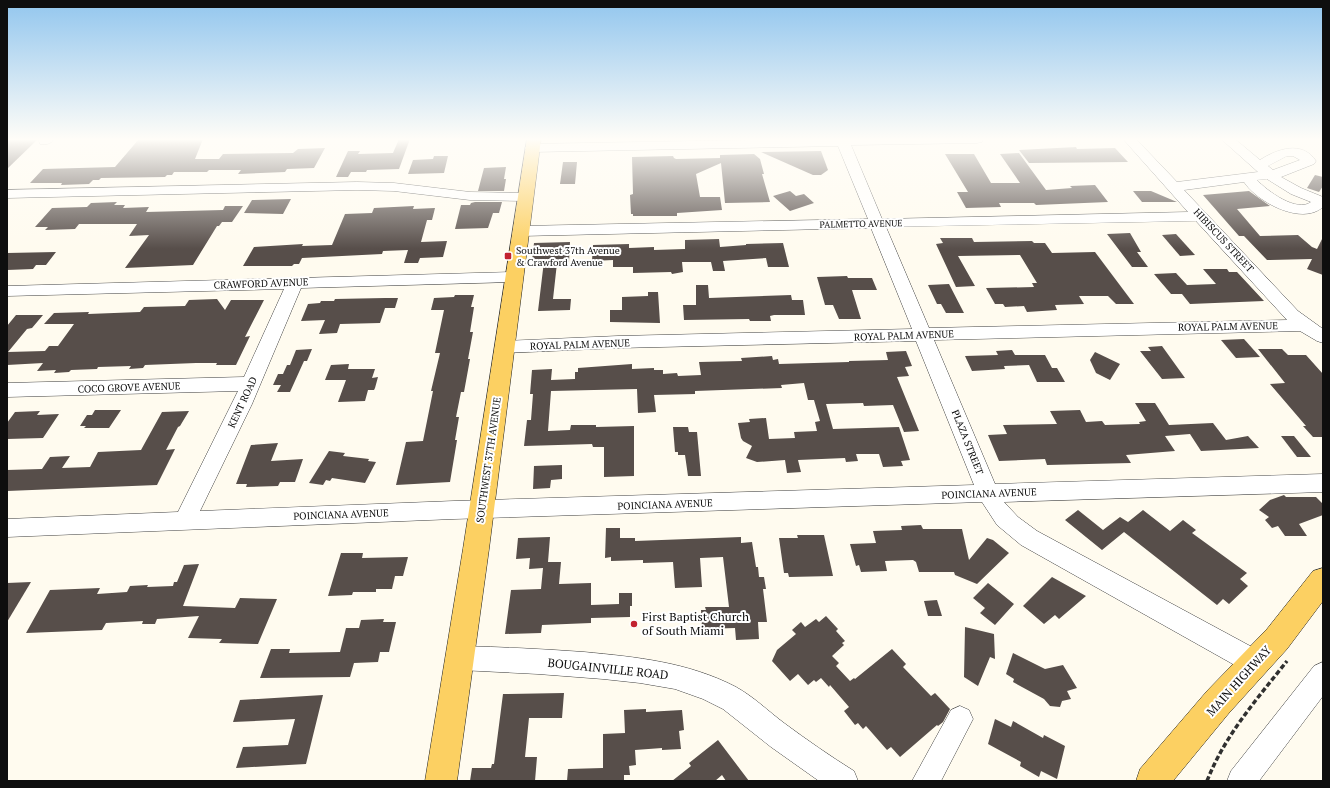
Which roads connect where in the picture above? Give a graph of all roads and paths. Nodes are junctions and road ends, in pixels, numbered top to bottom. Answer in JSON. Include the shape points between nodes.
{"nodes":[{"id":1,"x":528,"y":176,"type":"edge"},
{"id":2,"x":857,"y":176,"type":"edge"},
{"id":3,"x":1163,"y":176,"type":"edge"},
{"id":4,"x":1272,"y":176,"type":"edge"},
{"id":5,"x":1248,"y":177,"type":"joint"},
{"id":6,"x":1174,"y":187,"type":"junction"},
{"id":7,"x":7,"y":194,"type":"edge"},
{"id":8,"x":525,"y":197,"type":"junction"},
{"id":9,"x":1320,"y":209,"type":"edge"},
{"id":10,"x":1202,"y":216,"type":"junction"},
{"id":11,"x":877,"y":223,"type":"junction"},
{"id":12,"x":521,"y":231,"type":"junction"},
{"id":13,"x":514,"y":277,"type":"junction"},
{"id":14,"x":295,"y":282,"type":"junction"},
{"id":15,"x":7,"y":291,"type":"edge"},
{"id":16,"x":1303,"y":324,"type":"junction"},
{"id":17,"x":923,"y":334,"type":"junction"},
{"id":18,"x":1323,"y":337,"type":"edge"},
{"id":19,"x":505,"y":347,"type":"junction"},
{"id":20,"x":251,"y":384,"type":"junction"},
{"id":21,"x":7,"y":390,"type":"edge"},
{"id":22,"x":1323,"y":483,"type":"edge"},
{"id":23,"x":988,"y":493,"type":"junction"},
{"id":24,"x":481,"y":510,"type":"junction"},
{"id":25,"x":185,"y":520,"type":"junction"},
{"id":26,"x":7,"y":528,"type":"edge"},
{"id":27,"x":1323,"y":580,"type":"edge"},
{"id":28,"x":1290,"y":657,"type":"dead end"},
{"id":29,"x":460,"y":658,"type":"junction"},
{"id":30,"x":1256,"y":663,"type":"junction"},
{"id":31,"x":1323,"y":675,"type":"edge"},
{"id":32,"x":960,"y":719,"type":"dead end"},
{"id":33,"x":1164,"y":777,"type":"edge"},
{"id":34,"x":441,"y":781,"type":"edge"},
{"id":35,"x":844,"y":781,"type":"edge"},
{"id":36,"x":926,"y":781,"type":"edge"},
{"id":37,"x":1208,"y":781,"type":"edge"},
{"id":38,"x":1241,"y":781,"type":"edge"}],
"edges":[{"from":1,"to":8,"type":"main road","name":"SOUTHWEST 37TH AVENUE"},
{"from":2,"to":11,"type":"street","name":"PLAZA STREET"},
{"from":3,"to":6,"type":"street","name":"HIBISCUS STREET"},
{"from":4,"to":9,"type":"street"},
{"from":5,"to":6,"type":"street"},
{"from":5,"to":9,"type":"street","via":[[1251,183],[1284,206],[1299,210]]},
{"from":6,"to":10,"type":"street","name":"HIBISCUS STREET"},
{"from":7,"to":8,"type":"street","via":[[356,186],[394,187],[461,195]]},
{"from":8,"to":12,"type":"main road","name":"SOUTHWEST 37TH AVENUE"},
{"from":10,"to":11,"type":"street","name":"PALMETTO AVENUE"},
{"from":10,"to":16,"type":"street","name":"HIBISCUS STREET"},
{"from":11,"to":12,"type":"street","name":"PALMETTO AVENUE"},
{"from":11,"to":17,"type":"street","name":"PLAZA STREET"},
{"from":12,"to":13,"type":"main road","name":"SOUTHWEST 37TH AVENUE"},
{"from":13,"to":14,"type":"street","name":"CRAWFORD AVENUE"},
{"from":13,"to":19,"type":"main road","name":"SOUTHWEST 37TH AVENUE"},
{"from":14,"to":15,"type":"street","name":"CRAWFORD AVENUE"},
{"from":14,"to":20,"type":"street","name":"KENT ROAD"},
{"from":16,"to":17,"type":"street","name":"ROYAL PALM AVENUE"},
{"from":16,"to":18,"type":"street","name":"HIBISCUS STREET"},
{"from":17,"to":19,"type":"street","name":"ROYAL PALM AVENUE"},
{"from":17,"to":23,"type":"street","name":"PLAZA STREET"},
{"from":19,"to":24,"type":"main road","name":"SOUTHWEST 37TH AVENUE"},
{"from":20,"to":21,"type":"street","name":"COCO GROVE AVENUE"},
{"from":20,"to":25,"type":"street","name":"KENT ROAD"},
{"from":22,"to":23,"type":"street","name":"POINCIANA AVENUE"},
{"from":23,"to":24,"type":"street","name":"POINCIANA AVENUE"},
{"from":23,"to":30,"type":"street","name":"PLAZA STREET","via":[[999,512],[1012,526],[1029,538]]},
{"from":24,"to":25,"type":"street","name":"POINCIANA AVENUE"},
{"from":24,"to":29,"type":"main road","name":"SOUTHWEST 37TH AVENUE"},
{"from":25,"to":26,"type":"street","name":"POINCIANA AVENUE"},
{"from":27,"to":30,"type":"main road","name":"MAIN HIGHWAY","via":[[1278,639]]},
{"from":28,"to":37,"type":"path","via":[[1230,736],[1217,757]]},
{"from":29,"to":34,"type":"main road","name":"SOUTHWEST 37TH AVENUE"},
{"from":29,"to":35,"type":"street","name":"BOUGAINVILLE ROAD","via":[[615,667],[651,671],[689,680],[737,702],[790,745]]},
{"from":30,"to":33,"type":"main road","name":"MAIN HIGHWAY","via":[[1218,702]]},
{"from":31,"to":38,"type":"street"},
{"from":32,"to":36,"type":"street"}]}
